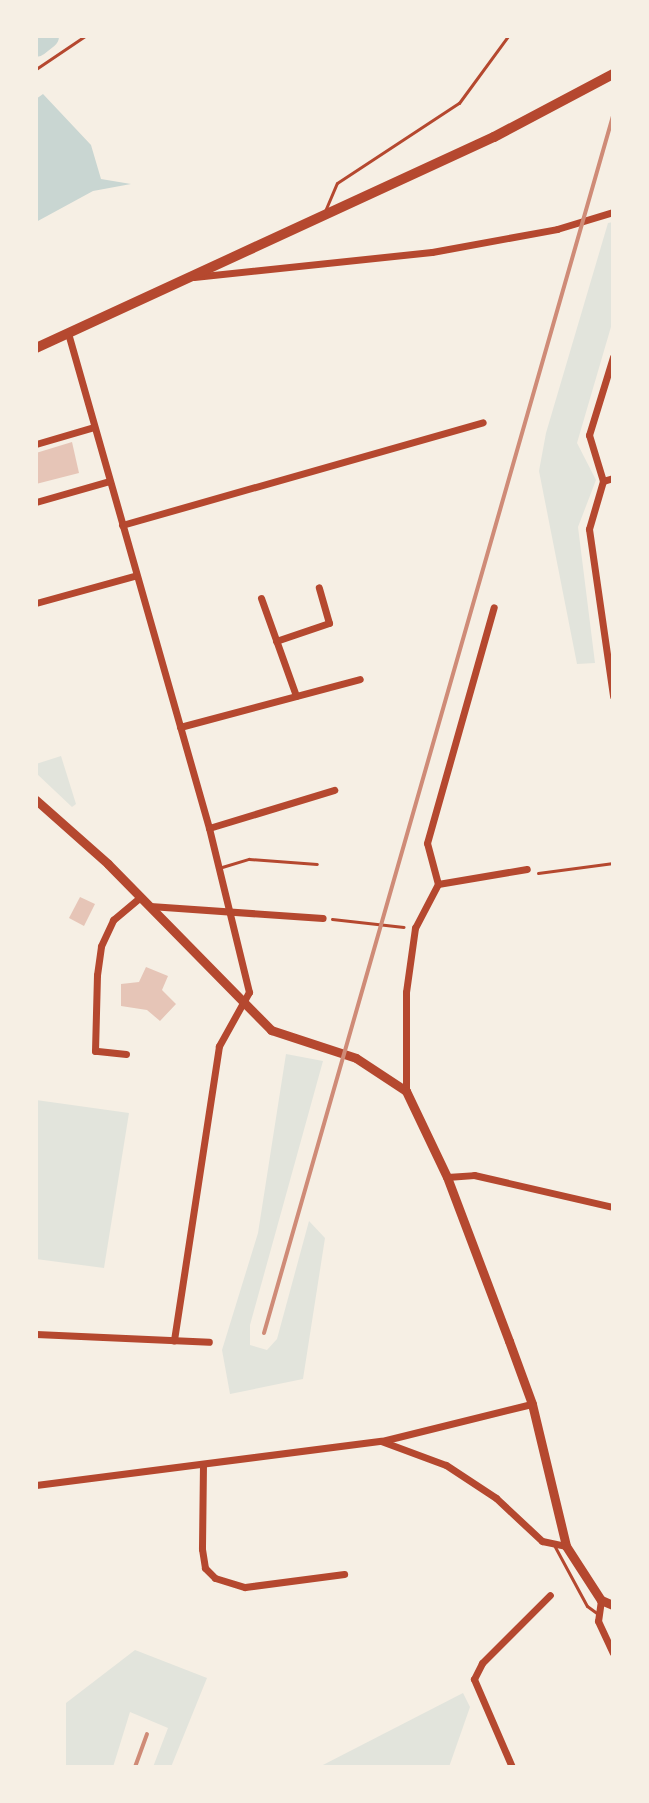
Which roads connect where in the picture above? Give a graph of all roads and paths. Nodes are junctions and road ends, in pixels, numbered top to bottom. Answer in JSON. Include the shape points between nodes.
{"nodes":[{"id":1,"x":85,"y":36,"type":"edge"},
{"id":2,"x":422,"y":36,"type":"edge"},
{"id":3,"x":429,"y":36,"type":"edge"},
{"id":4,"x":508,"y":36,"type":"edge"},
{"id":5,"x":36,"y":69,"type":"edge"},
{"id":6,"x":613,"y":74,"type":"edge"},
{"id":7,"x":613,"y":212,"type":"edge"},
{"id":8,"x":324,"y":215,"type":"junction"},
{"id":9,"x":187,"y":277,"type":"junction"},
{"id":10,"x":68,"y":333,"type":"junction"},
{"id":11,"x":36,"y":348,"type":"edge"},
{"id":12,"x":613,"y":357,"type":"edge"},
{"id":13,"x":483,"y":422,"type":"dead end"},
{"id":14,"x":94,"y":427,"type":"junction"},
{"id":15,"x":36,"y":444,"type":"edge"},
{"id":16,"x":613,"y":478,"type":"edge"},
{"id":17,"x":109,"y":481,"type":"junction"},
{"id":18,"x":603,"y":481,"type":"junction"},
{"id":19,"x":36,"y":502,"type":"edge"},
{"id":20,"x":122,"y":525,"type":"junction"},
{"id":21,"x":134,"y":576,"type":"junction"},
{"id":22,"x":319,"y":587,"type":"dead end"},
{"id":23,"x":261,"y":598,"type":"dead end"},
{"id":24,"x":36,"y":603,"type":"edge"},
{"id":25,"x":494,"y":607,"type":"dead end"},
{"id":26,"x":276,"y":641,"type":"junction"},
{"id":27,"x":360,"y":679,"type":"dead end"},
{"id":28,"x":296,"y":696,"type":"junction"},
{"id":29,"x":613,"y":696,"type":"edge"},
{"id":30,"x":180,"y":727,"type":"junction"},
{"id":31,"x":334,"y":790,"type":"dead end"},
{"id":32,"x":36,"y":800,"type":"edge"},
{"id":33,"x":209,"y":828,"type":"junction"},
{"id":34,"x":613,"y":863,"type":"edge"},
{"id":35,"x":317,"y":864,"type":"dead end"},
{"id":36,"x":218,"y":868,"type":"junction"},
{"id":37,"x":527,"y":869,"type":"joint"},
{"id":38,"x":438,"y":884,"type":"junction"},
{"id":39,"x":140,"y":897,"type":"junction"},
{"id":40,"x":148,"y":906,"type":"junction"},
{"id":41,"x":229,"y":912,"type":"junction"},
{"id":42,"x":323,"y":918,"type":"joint"},
{"id":43,"x":415,"y":928,"type":"junction"},
{"id":44,"x":243,"y":1002,"type":"junction"},
{"id":45,"x":126,"y":1054,"type":"dead end"},
{"id":46,"x":406,"y":1091,"type":"junction"},
{"id":47,"x":447,"y":1177,"type":"junction"},
{"id":48,"x":613,"y":1207,"type":"edge"},
{"id":49,"x":36,"y":1334,"type":"edge"},
{"id":50,"x":174,"y":1341,"type":"junction"},
{"id":51,"x":209,"y":1342,"type":"dead end"},
{"id":52,"x":532,"y":1404,"type":"junction"},
{"id":53,"x":381,"y":1441,"type":"junction"},
{"id":54,"x":203,"y":1464,"type":"junction"},
{"id":55,"x":36,"y":1485,"type":"edge"},
{"id":56,"x":553,"y":1543,"type":"junction"},
{"id":57,"x":566,"y":1546,"type":"junction"},
{"id":58,"x":344,"y":1574,"type":"dead end"},
{"id":59,"x":550,"y":1595,"type":"dead end"},
{"id":60,"x":601,"y":1600,"type":"junction"},
{"id":61,"x":613,"y":1605,"type":"edge"},
{"id":62,"x":598,"y":1614,"type":"junction"},
{"id":63,"x":612,"y":1650,"type":"edge"},
{"id":64,"x":512,"y":1767,"type":"edge"}],
"edges":[{"from":1,"to":5,"type":"lane"},
{"from":2,"to":3,"type":"lane"},
{"from":4,"to":8,"type":"lane","via":[[459,103],[337,183]]},
{"from":6,"to":8,"type":"main road","via":[[494,137]]},
{"from":7,"to":9,"type":"street","via":[[557,229],[361,261]]},
{"from":8,"to":9,"type":"main road"},
{"from":9,"to":10,"type":"main road"},
{"from":10,"to":11,"type":"main road"},
{"from":10,"to":14,"type":"street"},
{"from":12,"to":18,"type":"street","via":[[589,435]]},
{"from":13,"to":20,"type":"street"},
{"from":14,"to":15,"type":"street"},
{"from":14,"to":17,"type":"street"},
{"from":16,"to":18,"type":"street"},
{"from":17,"to":19,"type":"street"},
{"from":17,"to":20,"type":"street"},
{"from":18,"to":29,"type":"street","via":[[589,529]]},
{"from":20,"to":21,"type":"street"},
{"from":21,"to":24,"type":"street"},
{"from":21,"to":30,"type":"street"},
{"from":22,"to":26,"type":"street","via":[[329,623]]},
{"from":23,"to":26,"type":"street"},
{"from":25,"to":38,"type":"street","via":[[427,843]]},
{"from":26,"to":28,"type":"street"},
{"from":27,"to":28,"type":"street"},
{"from":28,"to":30,"type":"street"},
{"from":30,"to":33,"type":"street"},
{"from":31,"to":33,"type":"street"},
{"from":32,"to":39,"type":"street"},
{"from":33,"to":36,"type":"street"},
{"from":34,"to":37,"type":"path","via":[[536,873]]},
{"from":35,"to":36,"type":"lane","via":[[249,859]]},
{"from":36,"to":41,"type":"street"},
{"from":37,"to":38,"type":"street"},
{"from":38,"to":43,"type":"street"},
{"from":39,"to":40,"type":"street"},
{"from":39,"to":45,"type":"street","via":[[113,920],[101,946],[97,975],[95,1051]]},
{"from":40,"to":41,"type":"street"},
{"from":40,"to":44,"type":"street"},
{"from":41,"to":42,"type":"street"},
{"from":41,"to":44,"type":"street","via":[[249,992]]},
{"from":42,"to":43,"type":"path"},
{"from":43,"to":46,"type":"street","via":[[406,992]]},
{"from":44,"to":46,"type":"street","via":[[289,1040],[356,1058]]},
{"from":44,"to":50,"type":"street","via":[[219,1046]]},
{"from":46,"to":47,"type":"street"},
{"from":47,"to":48,"type":"street","via":[[474,1175]]},
{"from":47,"to":52,"type":"street"},
{"from":49,"to":50,"type":"street"},
{"from":50,"to":51,"type":"street"},
{"from":52,"to":53,"type":"street"},
{"from":52,"to":57,"type":"street"},
{"from":53,"to":54,"type":"street"},
{"from":53,"to":56,"type":"street","via":[[446,1465],[496,1498],[542,1541]]},
{"from":54,"to":55,"type":"street"},
{"from":54,"to":58,"type":"street","via":[[202,1549],[205,1568],[215,1578],[245,1587]]},
{"from":56,"to":57,"type":"street"},
{"from":56,"to":62,"type":"lane","via":[[568,1575]]},
{"from":57,"to":60,"type":"street"},
{"from":59,"to":64,"type":"street","via":[[482,1663],[474,1679]]},
{"from":60,"to":61,"type":"street"},
{"from":60,"to":62,"type":"street"},
{"from":62,"to":63,"type":"street"}]}
